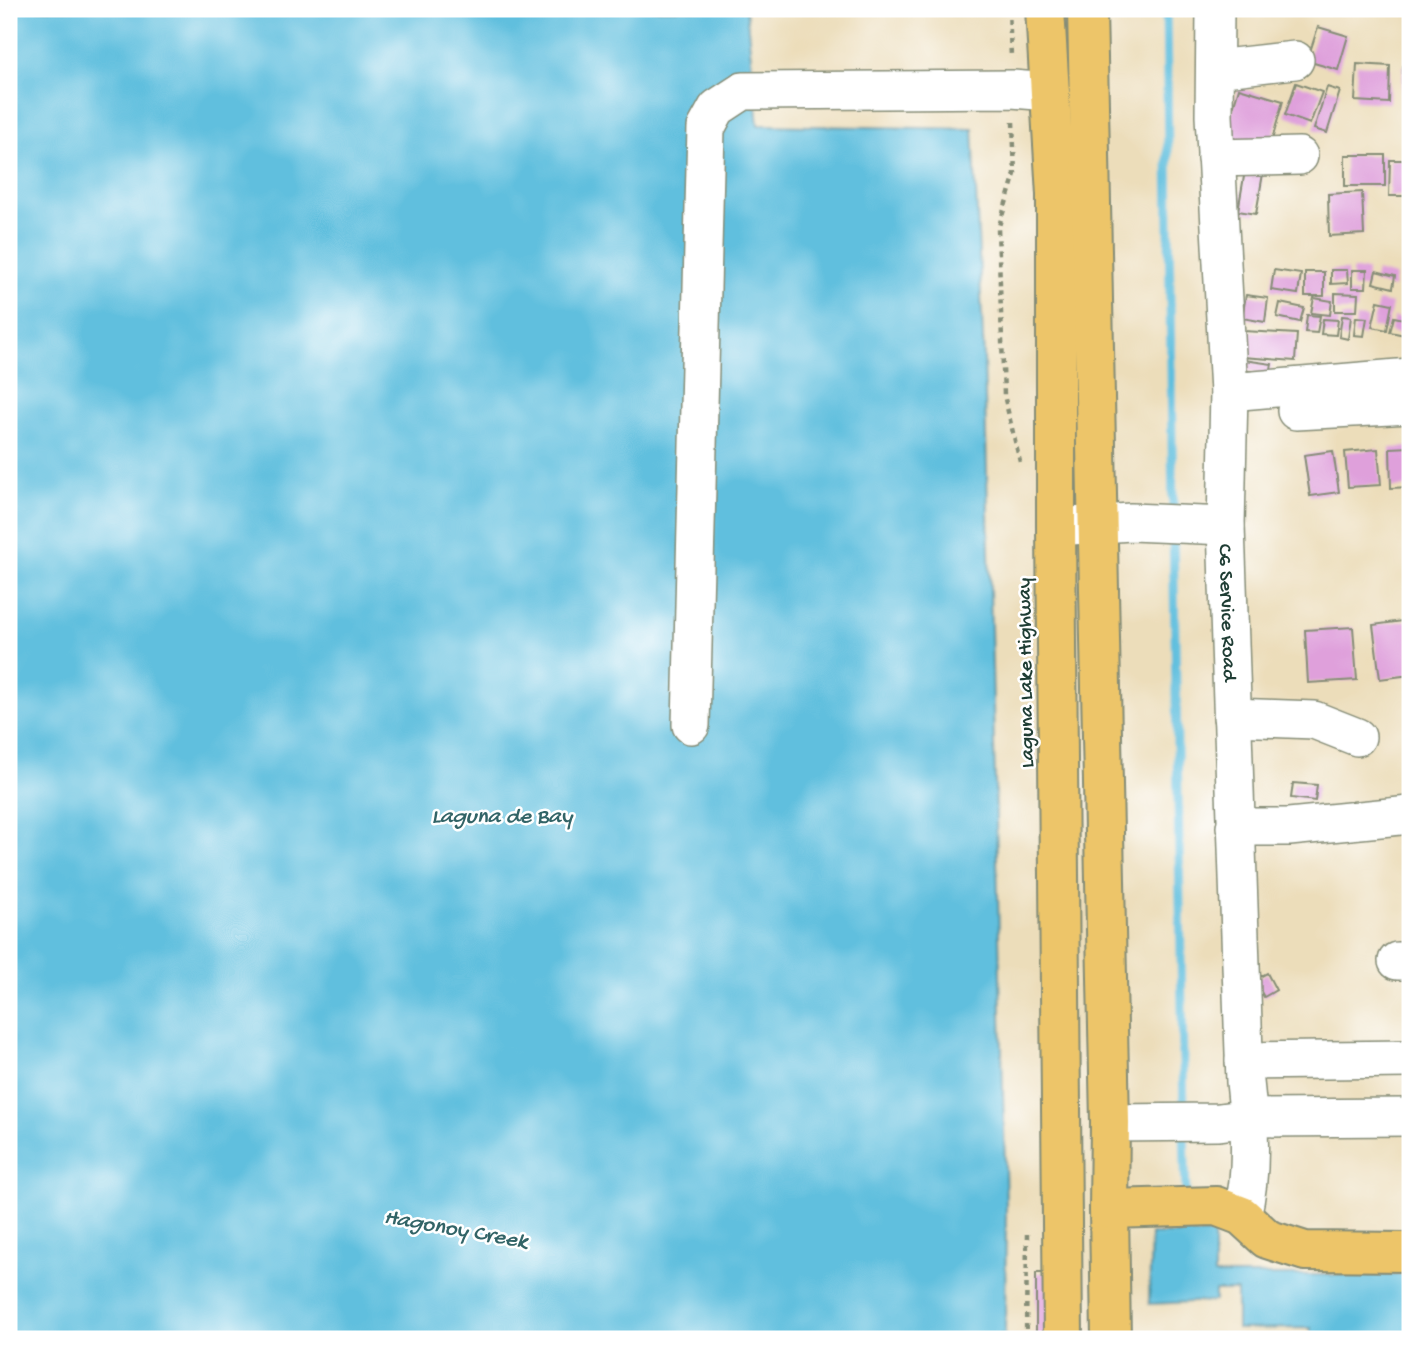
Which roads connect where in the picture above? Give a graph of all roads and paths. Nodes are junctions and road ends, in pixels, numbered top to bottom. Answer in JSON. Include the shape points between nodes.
{"nodes":[{"id":1,"x":1009,"y":9,"type":"edge"},
{"id":2,"x":1045,"y":9,"type":"edge"},
{"id":3,"x":1087,"y":9,"type":"edge"},
{"id":4,"x":1215,"y":9,"type":"edge"},
{"id":5,"x":1295,"y":60,"type":"dead end"},
{"id":6,"x":1215,"y":69,"type":"junction"},
{"id":7,"x":1012,"y":89,"type":"junction"},
{"id":8,"x":1050,"y":92,"type":"junction"},
{"id":9,"x":1299,"y":156,"type":"dead end"},
{"id":10,"x":1216,"y":158,"type":"junction"},
{"id":11,"x":1410,"y":377,"type":"edge"},
{"id":12,"x":1229,"y":403,"type":"junction"},
{"id":13,"x":1410,"y":405,"type":"edge"},
{"id":14,"x":1020,"y":474,"type":"dead end"},
{"id":15,"x":1115,"y":524,"type":"junction"},
{"id":16,"x":1216,"y":526,"type":"junction"},
{"id":17,"x":1056,"y":527,"type":"junction"},
{"id":18,"x":1232,"y":717,"type":"junction"},
{"id":19,"x":691,"y":725,"type":"dead end"},
{"id":20,"x":1357,"y":737,"type":"dead end"},
{"id":21,"x":1410,"y":815,"type":"edge"},
{"id":22,"x":1235,"y":827,"type":"junction"},
{"id":23,"x":1410,"y":1059,"type":"edge"},
{"id":24,"x":1245,"y":1072,"type":"junction"},
{"id":25,"x":1376,"y":1086,"type":"dead end"},
{"id":26,"x":1410,"y":1117,"type":"edge"},
{"id":27,"x":1234,"y":1120,"type":"junction"},
{"id":28,"x":1110,"y":1123,"type":"junction"},
{"id":29,"x":1109,"y":1209,"type":"junction"},
{"id":30,"x":1229,"y":1211,"type":"junction"},
{"id":31,"x":1031,"y":1224,"type":"dead end"},
{"id":32,"x":1410,"y":1252,"type":"edge"},
{"id":33,"x":1026,"y":1339,"type":"edge"},
{"id":34,"x":1063,"y":1339,"type":"edge"},
{"id":35,"x":1111,"y":1339,"type":"edge"}],
"edges":[{"from":1,"to":7,"type":"path"},
{"from":2,"to":8,"type":"main road","name":"Laguna Lake Highway"},
{"from":3,"to":15,"type":"main road"},
{"from":4,"to":6,"type":"street","name":"C6 Service Road"},
{"from":5,"to":6,"type":"street"},
{"from":6,"to":10,"type":"street","name":"C6 Service Road"},
{"from":7,"to":8,"type":"street"},
{"from":7,"to":14,"type":"path","via":[[1015,174],[998,229],[1004,395]]},
{"from":7,"to":19,"type":"street","via":[[743,91],[717,108],[706,128]]},
{"from":8,"to":17,"type":"main road","name":"Laguna Lake Highway","via":[[1056,195]]},
{"from":9,"to":10,"type":"street"},
{"from":10,"to":12,"type":"street","name":"C6 Service Road"},
{"from":11,"to":12,"type":"street"},
{"from":12,"to":13,"type":"street"},
{"from":12,"to":16,"type":"street","name":"C6 Service Road"},
{"from":15,"to":16,"type":"street"},
{"from":15,"to":17,"type":"street"},
{"from":15,"to":28,"type":"main road"},
{"from":16,"to":18,"type":"street","name":"C6 Service Road"},
{"from":17,"to":34,"type":"main road","name":"Laguna Lake Highway"},
{"from":18,"to":20,"type":"street","via":[[1314,720]]},
{"from":18,"to":22,"type":"street","name":"C6 Service Road"},
{"from":21,"to":22,"type":"street","via":[[1289,827]]},
{"from":22,"to":24,"type":"street","name":"C6 Service Road"},
{"from":23,"to":24,"type":"street"},
{"from":24,"to":25,"type":"street"},
{"from":24,"to":27,"type":"street","name":"C6 Service Road"},
{"from":26,"to":27,"type":"street"},
{"from":27,"to":28,"type":"street"},
{"from":27,"to":30,"type":"street","name":"C6 Service Road","via":[[1250,1180]]},
{"from":28,"to":29,"type":"main road"},
{"from":29,"to":30,"type":"main road"},
{"from":29,"to":35,"type":"main road"},
{"from":30,"to":32,"type":"main road","via":[[1267,1239],[1305,1251]]},
{"from":31,"to":33,"type":"path","via":[[1026,1235]]}]}
